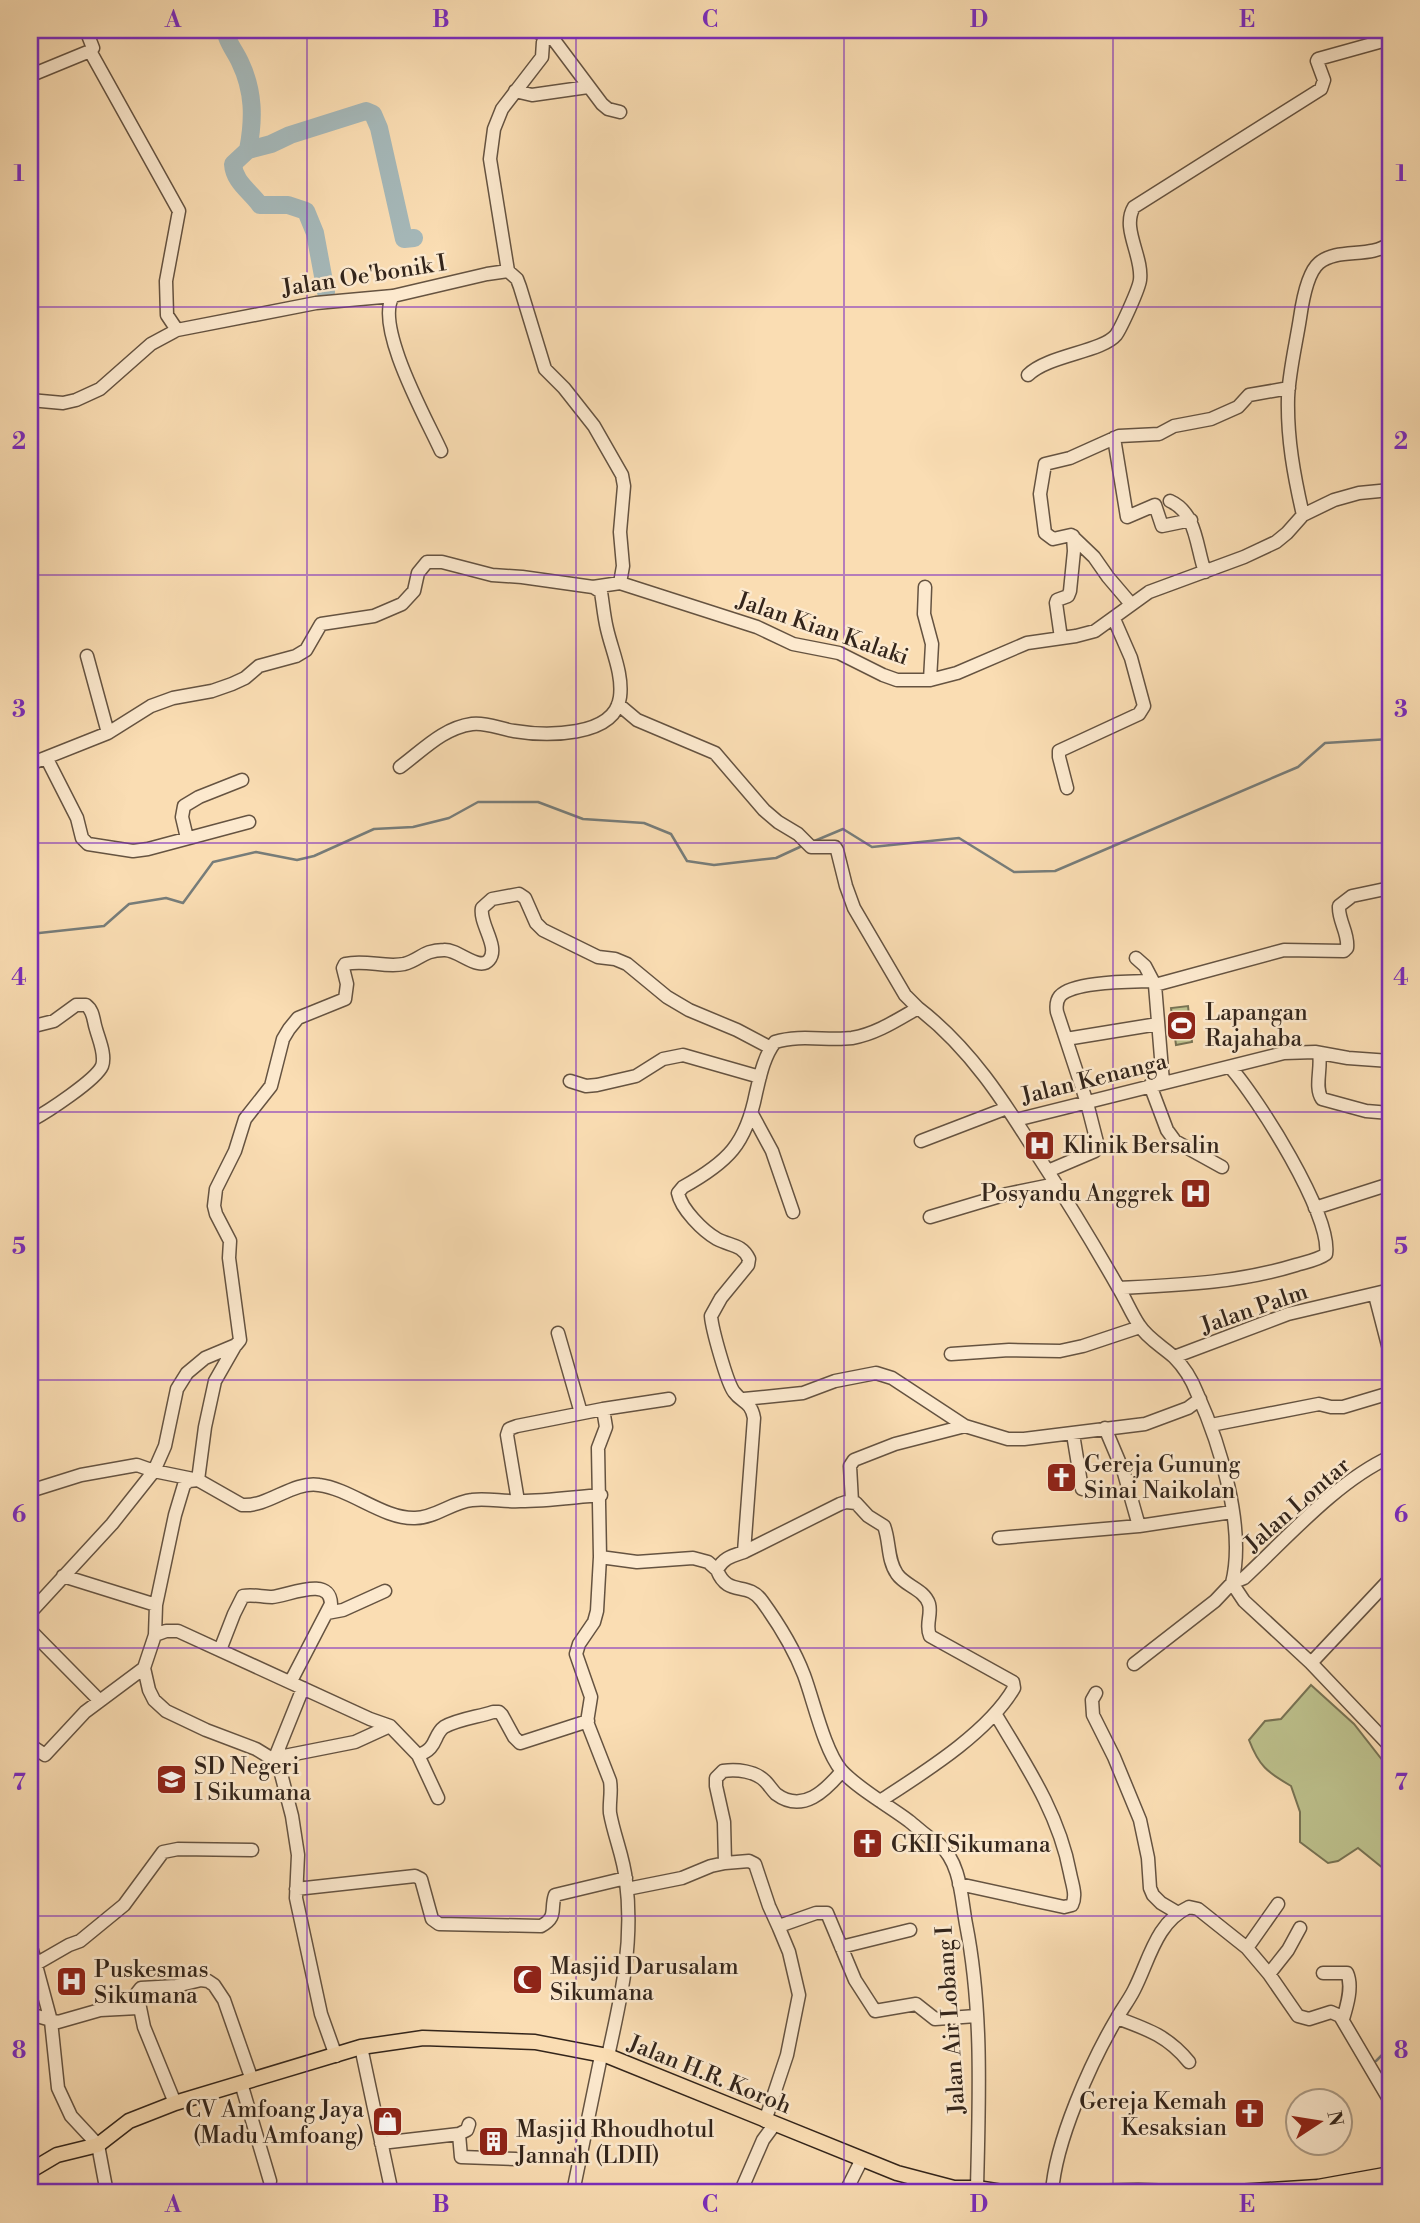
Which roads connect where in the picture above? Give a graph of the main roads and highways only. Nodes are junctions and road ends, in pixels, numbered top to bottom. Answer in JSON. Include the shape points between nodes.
{"nodes":[{"id":1,"x":30,"y":2171,"type":"edge"},
{"id":2,"x":1390,"y":2174,"type":"edge"},
{"id":3,"x":1318,"y":2190,"type":"edge"},
{"id":4,"x":953,"y":2191,"type":"edge"},
{"id":5,"x":1092,"y":2192,"type":"edge"},
{"id":6,"x":1052,"y":2193,"type":"edge"},
{"id":7,"x":1186,"y":2193,"type":"edge"}],
"edges":[{"from":1,"to":4,"type":"main road","name":"Jalan H.R. Koroh","via":[[57,2155],[98,2145],[129,2121],[175,2103],[361,2048],[423,2038],[458,2038],[535,2042],[605,2056]]},
{"from":2,"to":3,"type":"main road","name":"Jalan H.R. Koroh"},
{"from":3,"to":7,"type":"main road","name":"Jalan H.R. Koroh"},
{"from":4,"to":6,"type":"main road","name":"Jalan H.R. Koroh"},
{"from":5,"to":6,"type":"main road","name":"Jalan H.R. Koroh"},
{"from":5,"to":7,"type":"main road","name":"Jalan H.R. Koroh"}]}
